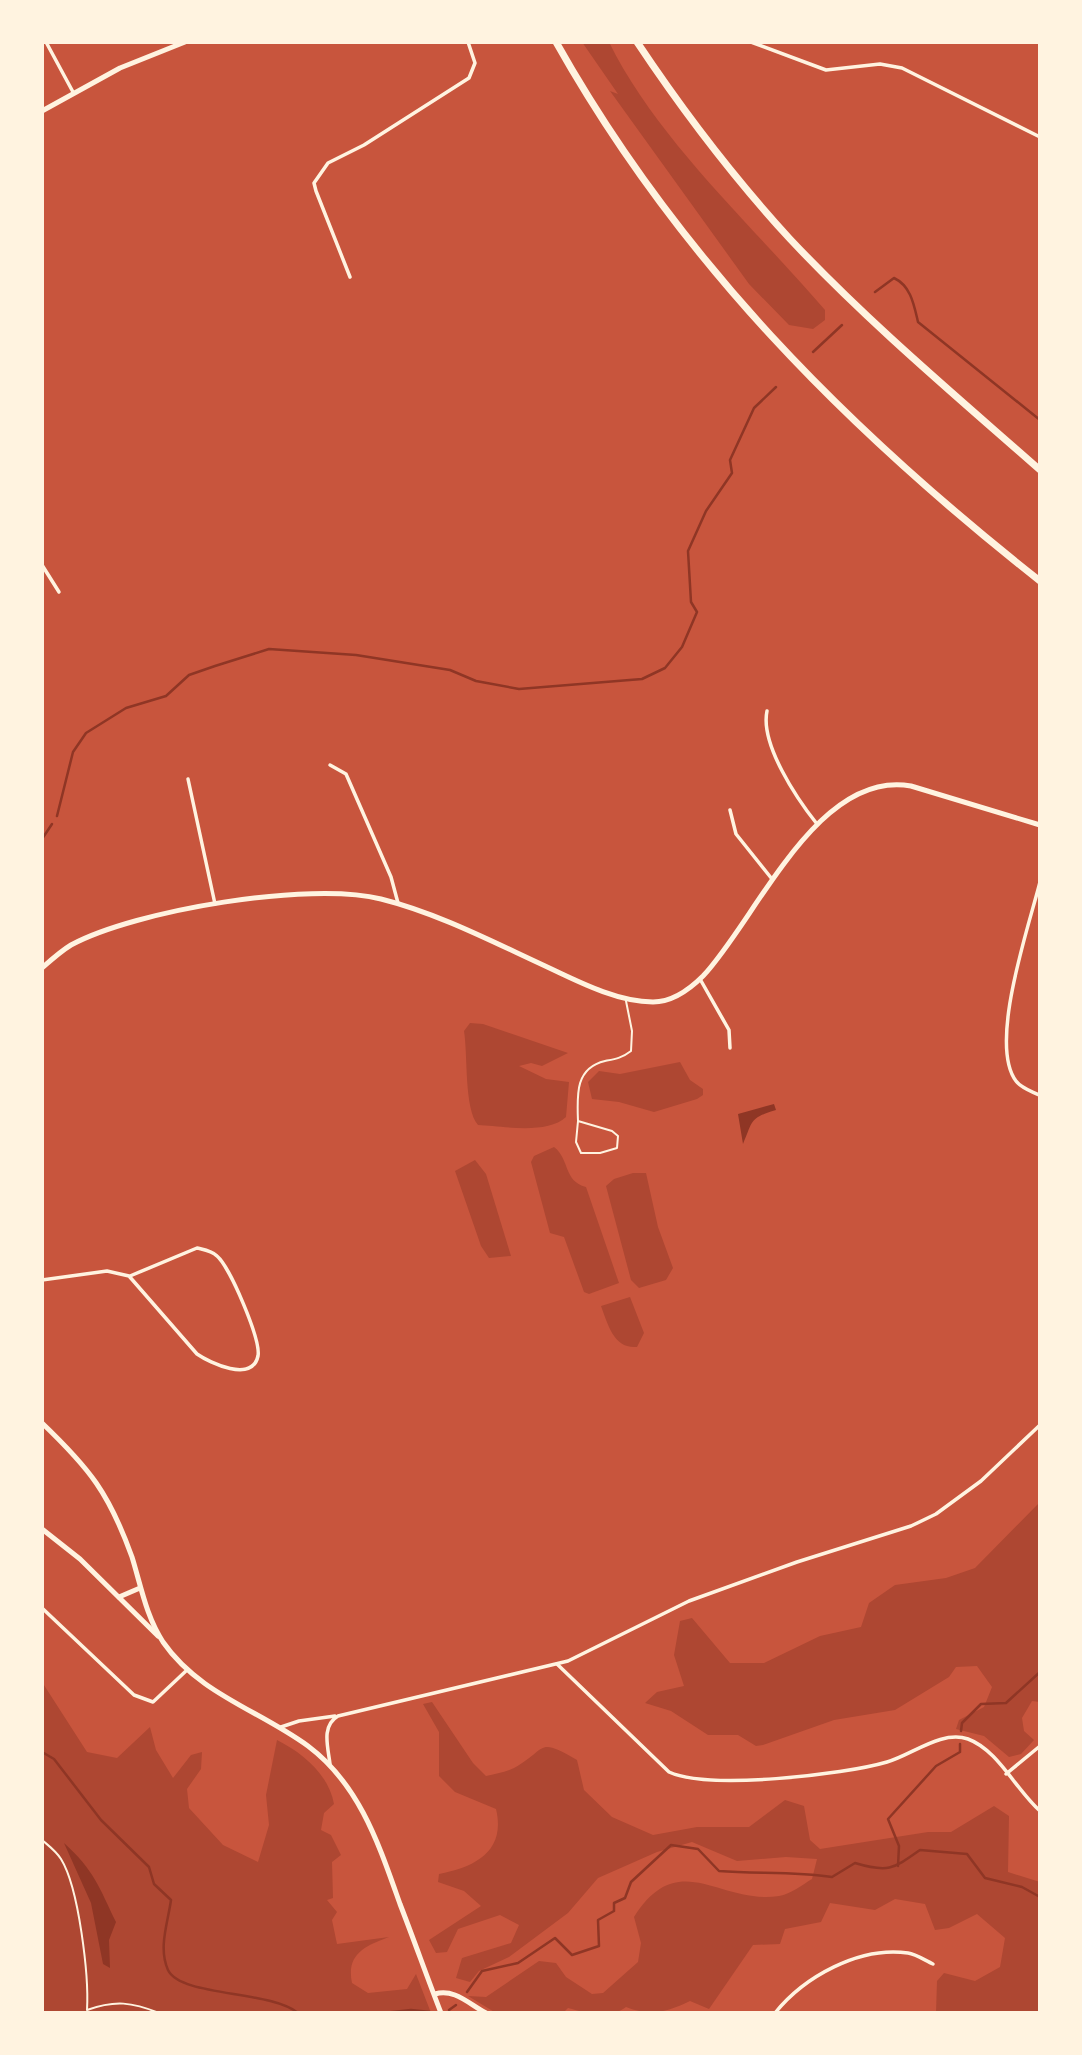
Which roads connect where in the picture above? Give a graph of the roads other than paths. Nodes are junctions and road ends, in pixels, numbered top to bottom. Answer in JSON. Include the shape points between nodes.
{"nodes":[{"id":1,"x":46,"y":42,"type":"edge"},
{"id":2,"x":185,"y":42,"type":"edge"},
{"id":3,"x":468,"y":42,"type":"edge"},
{"id":4,"x":556,"y":42,"type":"edge"},
{"id":5,"x":636,"y":42,"type":"edge"},
{"id":6,"x":751,"y":42,"type":"edge"},
{"id":7,"x":74,"y":93,"type":"junction"},
{"id":8,"x":42,"y":111,"type":"edge"},
{"id":9,"x":1040,"y":136,"type":"edge"},
{"id":10,"x":350,"y":277,"type":"dead end"},
{"id":11,"x":1040,"y":470,"type":"edge"},
{"id":12,"x":42,"y":565,"type":"edge"},
{"id":13,"x":1040,"y":581,"type":"edge"},
{"id":14,"x":59,"y":592,"type":"dead end"},
{"id":15,"x":767,"y":711,"type":"dead end"},
{"id":16,"x":330,"y":765,"type":"dead end"},
{"id":17,"x":188,"y":779,"type":"dead end"},
{"id":18,"x":730,"y":810,"type":"dead end"},
{"id":19,"x":1040,"y":825,"type":"edge"},
{"id":20,"x":818,"y":826,"type":"junction"},
{"id":21,"x":772,"y":879,"type":"junction"},
{"id":22,"x":1040,"y":882,"type":"edge"},
{"id":23,"x":398,"y":903,"type":"junction"},
{"id":24,"x":215,"y":905,"type":"junction"},
{"id":25,"x":42,"y":968,"type":"edge"},
{"id":26,"x":700,"y":979,"type":"junction"},
{"id":27,"x":625,"y":996,"type":"junction"},
{"id":28,"x":730,"y":1048,"type":"dead end"},
{"id":29,"x":1039,"y":1095,"type":"edge"},
{"id":30,"x":578,"y":1121,"type":"junction"},
{"id":31,"x":130,"y":1276,"type":"junction"},
{"id":32,"x":42,"y":1280,"type":"edge"},
{"id":33,"x":42,"y":1423,"type":"edge"},
{"id":34,"x":1040,"y":1425,"type":"edge"},
{"id":35,"x":42,"y":1529,"type":"edge"},
{"id":36,"x":141,"y":1588,"type":"junction"},
{"id":37,"x":119,"y":1597,"type":"junction"},
{"id":38,"x":42,"y":1608,"type":"edge"},
{"id":39,"x":162,"y":1640,"type":"junction"},
{"id":40,"x":556,"y":1664,"type":"junction"},
{"id":41,"x":188,"y":1669,"type":"junction"},
{"id":42,"x":338,"y":1716,"type":"junction"},
{"id":43,"x":279,"y":1728,"type":"junction"},
{"id":44,"x":1040,"y":1746,"type":"edge"},
{"id":45,"x":330,"y":1765,"type":"junction"},
{"id":46,"x":1006,"y":1774,"type":"junction"},
{"id":47,"x":1040,"y":1811,"type":"edge"},
{"id":48,"x":933,"y":1964,"type":"dead end"},
{"id":49,"x":435,"y":1994,"type":"junction"},
{"id":50,"x":441,"y":2013,"type":"edge"},
{"id":51,"x":486,"y":2013,"type":"edge"},
{"id":52,"x":775,"y":2013,"type":"edge"}],
"edges":[{"from":1,"to":7,"type":"street"},
{"from":2,"to":7,"type":"street"},
{"from":3,"to":10,"type":"street","via":[[475,63],[469,78],[319,172],[316,191]]},
{"from":4,"to":13,"type":"highway","via":[[662,204],[772,340],[902,468]]},
{"from":5,"to":11,"type":"highway","via":[[711,145],[796,244],[877,326]]},
{"from":6,"to":9,"type":"street","via":[[826,70],[880,64],[902,68]]},
{"from":7,"to":8,"type":"street"},
{"from":12,"to":14,"type":"street"},
{"from":15,"to":20,"type":"street","via":[[766,728],[781,768],[797,800]]},
{"from":16,"to":23,"type":"street","via":[[346,774]]},
{"from":17,"to":24,"type":"street"},
{"from":18,"to":21,"type":"street","via":[[736,834]]},
{"from":19,"to":20,"type":"street","via":[[951,796],[891,784],[855,796]]},
{"from":20,"to":21,"type":"street"},
{"from":21,"to":26,"type":"street","via":[[726,949]]},
{"from":22,"to":29,"type":"street","via":[[1005,1040],[1016,1081]]},
{"from":23,"to":24,"type":"street","via":[[327,892],[278,894]]},
{"from":23,"to":27,"type":"street","via":[[579,982]]},
{"from":24,"to":25,"type":"street","via":[[99,934],[72,945]]},
{"from":26,"to":27,"type":"street","via":[[664,1001]]},
{"from":26,"to":28,"type":"street","via":[[729,1030]]},
{"from":27,"to":30,"type":"lane","via":[[631,1051],[585,1070],[578,1089]]},
{"from":30,"to":30,"type":"lane","via":[[612,1131],[618,1136],[617,1148],[581,1153],[576,1142]]},
{"from":31,"to":31,"type":"street","via":[[197,1354],[240,1369],[257,1360],[257,1345],[236,1284],[216,1254],[197,1248]]},
{"from":31,"to":32,"type":"street","via":[[107,1271]]},
{"from":33,"to":36,"type":"street","via":[[81,1460],[101,1488]]},
{"from":34,"to":40,"type":"street","via":[[1003,1463],[936,1514],[689,1601]]},
{"from":35,"to":37,"type":"street"},
{"from":36,"to":37,"type":"street"},
{"from":36,"to":39,"type":"street"},
{"from":37,"to":39,"type":"street"},
{"from":38,"to":41,"type":"street","via":[[134,1695],[153,1702]]},
{"from":39,"to":41,"type":"street"},
{"from":40,"to":42,"type":"street"},
{"from":40,"to":46,"type":"street","via":[[669,1772],[691,1780],[841,1774],[957,1737],[978,1745]]},
{"from":41,"to":43,"type":"street","via":[[218,1694]]},
{"from":42,"to":43,"type":"street"},
{"from":42,"to":45,"type":"street","via":[[327,1731]]},
{"from":43,"to":45,"type":"street"},
{"from":44,"to":46,"type":"street"},
{"from":45,"to":49,"type":"street","via":[[371,1826]]},
{"from":46,"to":47,"type":"street"},
{"from":48,"to":52,"type":"street","via":[[909,1953],[868,1955],[826,1970],[790,1995]]},
{"from":49,"to":50,"type":"street"},
{"from":49,"to":51,"type":"street","via":[[456,1994]]}]}
